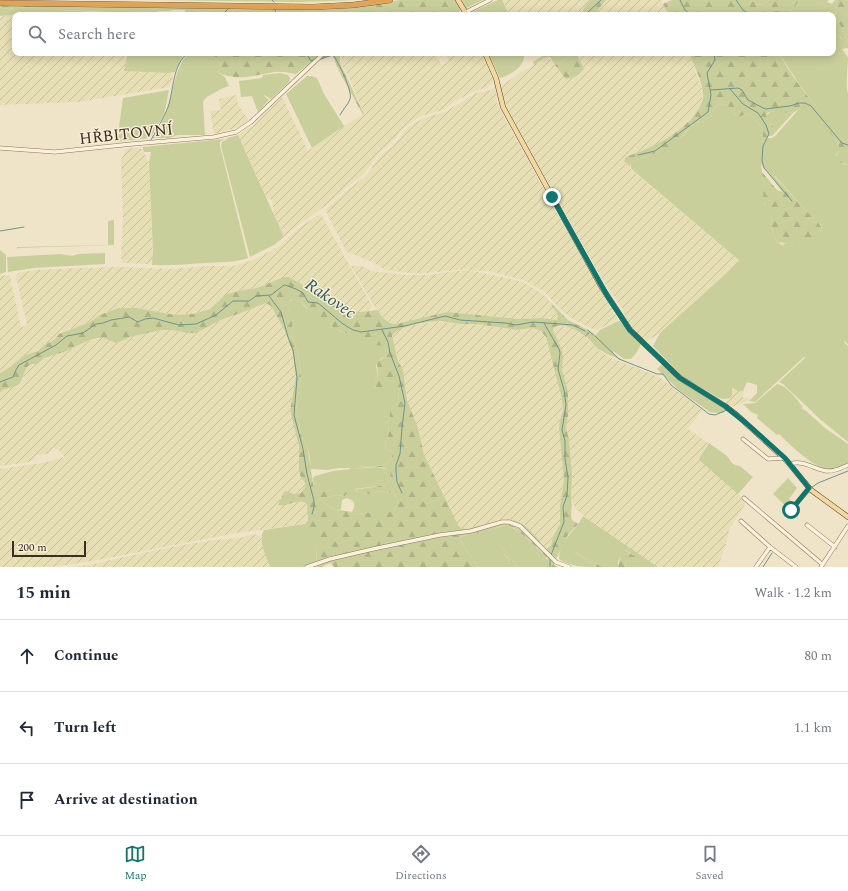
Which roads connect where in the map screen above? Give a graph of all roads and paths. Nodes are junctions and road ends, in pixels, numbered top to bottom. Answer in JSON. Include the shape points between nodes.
{"nodes":[{"id":1,"x":375,"y":0,"type":"edge"},
{"id":2,"x":390,"y":0,"type":"edge"},
{"id":3,"x":458,"y":0,"type":"edge"},
{"id":4,"x":490,"y":0,"type":"edge"},
{"id":5,"x":0,"y":1,"type":"edge"},
{"id":6,"x":465,"y":12,"type":"edge"},
{"id":7,"x":469,"y":12,"type":"edge"},
{"id":8,"x":321,"y":56,"type":"edge"},
{"id":9,"x":486,"y":56,"type":"edge"},
{"id":10,"x":0,"y":148,"type":"edge"},
{"id":11,"x":743,"y":439,"type":"dead end"},
{"id":12,"x":785,"y":458,"type":"junction"},
{"id":13,"x":791,"y":464,"type":"junction"},
{"id":14,"x":848,"y":465,"type":"edge"},
{"id":15,"x":809,"y":488,"type":"junction"},
{"id":16,"x":744,"y":498,"type":"dead end"},
{"id":17,"x":791,"y":510,"type":"dead end"},
{"id":18,"x":848,"y":518,"type":"edge"},
{"id":19,"x":741,"y":521,"type":"dead end"},
{"id":20,"x":807,"y":525,"type":"dead end"},
{"id":21,"x":848,"y":526,"type":"edge"},
{"id":22,"x":770,"y":546,"type":"junction"},
{"id":23,"x":835,"y":547,"type":"junction"},
{"id":24,"x":821,"y":566,"type":"edge"},
{"id":25,"x":307,"y":567,"type":"edge"},
{"id":26,"x":569,"y":567,"type":"edge"},
{"id":27,"x":756,"y":567,"type":"edge"},
{"id":28,"x":796,"y":567,"type":"edge"}],
"edges":[{"from":1,"to":5,"type":"highway","via":[[313,5]]},
{"from":2,"to":5,"type":"highway","via":[[353,6],[313,7]]},
{"from":3,"to":6,"type":"main road"},
{"from":4,"to":7,"type":"street"},
{"from":8,"to":10,"type":"street","name":"HŘBITOVNÍ","via":[[251,122],[232,134],[55,152]]},
{"from":9,"to":12,"type":"main road","via":[[496,76],[503,107],[626,325],[680,378],[730,409]]},
{"from":11,"to":12,"type":"street","via":[[768,458]]},
{"from":12,"to":13,"type":"main road"},
{"from":13,"to":14,"type":"street","via":[[808,465],[825,471],[833,471]]},
{"from":13,"to":15,"type":"main road"},
{"from":15,"to":17,"type":"street"},
{"from":15,"to":18,"type":"main road"},
{"from":16,"to":24,"type":"street"},
{"from":19,"to":22,"type":"street"},
{"from":20,"to":23,"type":"street"},
{"from":21,"to":23,"type":"street"},
{"from":22,"to":27,"type":"street"},
{"from":22,"to":28,"type":"street"},
{"from":23,"to":24,"type":"street"},
{"from":25,"to":26,"type":"street","via":[[373,549],[509,522],[520,526],[556,562]]}]}
